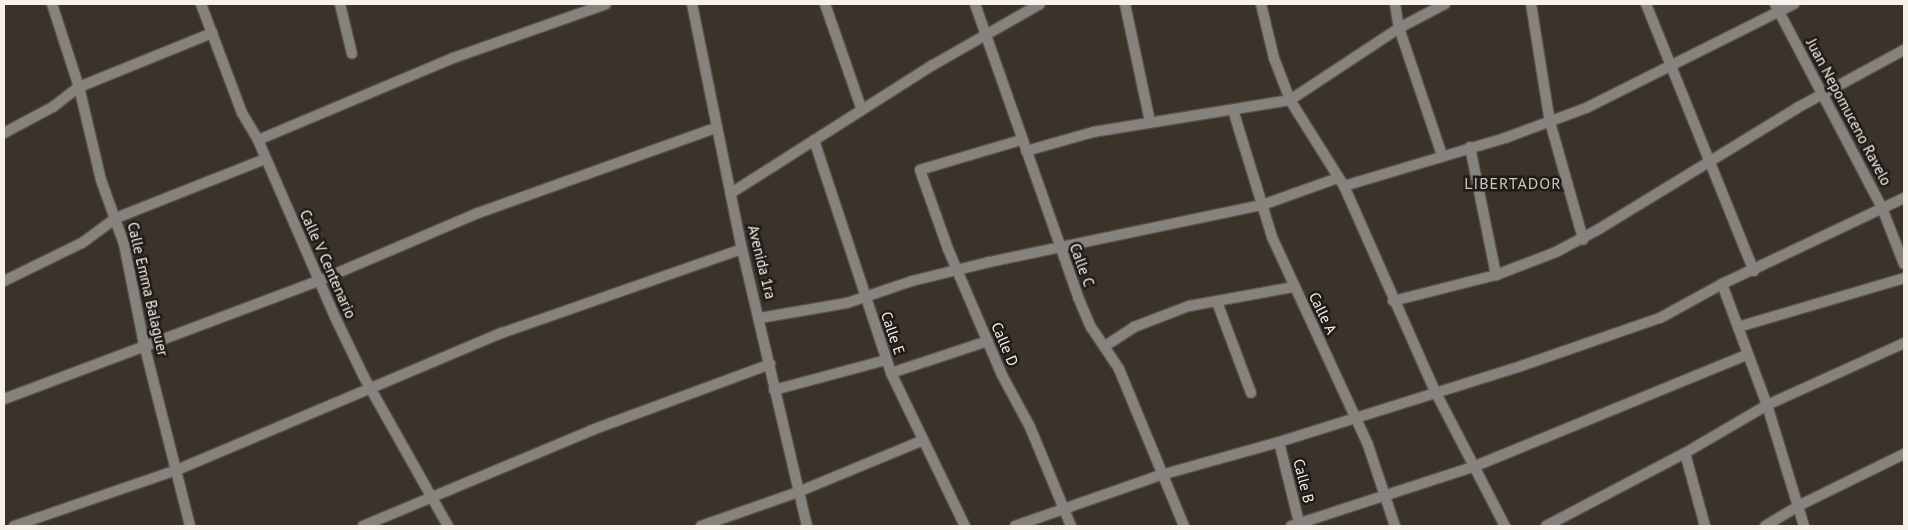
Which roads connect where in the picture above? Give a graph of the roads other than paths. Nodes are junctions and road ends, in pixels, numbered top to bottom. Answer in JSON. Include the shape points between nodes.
{"nodes":[{"id":1,"x":52,"y":4,"type":"edge"},
{"id":2,"x":201,"y":4,"type":"edge"},
{"id":3,"x":340,"y":4,"type":"edge"},
{"id":4,"x":606,"y":4,"type":"edge"},
{"id":5,"x":692,"y":4,"type":"edge"},
{"id":6,"x":825,"y":4,"type":"edge"},
{"id":7,"x":975,"y":4,"type":"edge"},
{"id":8,"x":1040,"y":4,"type":"edge"},
{"id":9,"x":1125,"y":4,"type":"edge"},
{"id":10,"x":1261,"y":4,"type":"edge"},
{"id":11,"x":1395,"y":4,"type":"edge"},
{"id":12,"x":1445,"y":4,"type":"edge"},
{"id":13,"x":1531,"y":4,"type":"edge"},
{"id":14,"x":1646,"y":4,"type":"edge"},
{"id":15,"x":1794,"y":4,"type":"edge"},
{"id":16,"x":1777,"y":8,"type":"edge"},
{"id":17,"x":1399,"y":28,"type":"junction"},
{"id":18,"x":212,"y":33,"type":"junction"},
{"id":19,"x":984,"y":35,"type":"junction"},
{"id":20,"x":1904,"y":50,"type":"edge"},
{"id":21,"x":352,"y":54,"type":"dead end"},
{"id":22,"x":1672,"y":67,"type":"junction"},
{"id":23,"x":79,"y":87,"type":"junction"},
{"id":24,"x":1824,"y":95,"type":"junction"},
{"id":25,"x":1290,"y":100,"type":"junction"},
{"id":26,"x":862,"y":110,"type":"junction"},
{"id":27,"x":1233,"y":110,"type":"junction"},
{"id":28,"x":1150,"y":122,"type":"junction"},
{"id":29,"x":1550,"y":122,"type":"junction"},
{"id":30,"x":716,"y":128,"type":"junction"},
{"id":31,"x":4,"y":132,"type":"edge"},
{"id":32,"x":258,"y":140,"type":"junction"},
{"id":33,"x":814,"y":140,"type":"junction"},
{"id":34,"x":1021,"y":140,"type":"junction"},
{"id":35,"x":1470,"y":147,"type":"junction"},
{"id":36,"x":1026,"y":151,"type":"junction"},
{"id":37,"x":1442,"y":155,"type":"junction"},
{"id":38,"x":265,"y":159,"type":"junction"},
{"id":39,"x":1711,"y":160,"type":"junction"},
{"id":40,"x":1341,"y":182,"type":"junction"},
{"id":41,"x":731,"y":193,"type":"junction"},
{"id":42,"x":1904,"y":198,"type":"edge"},
{"id":43,"x":1262,"y":205,"type":"junction"},
{"id":44,"x":1882,"y":208,"type":"junction"},
{"id":45,"x":116,"y":218,"type":"junction"},
{"id":46,"x":1583,"y":239,"type":"junction"},
{"id":47,"x":742,"y":249,"type":"junction"},
{"id":48,"x":1060,"y":249,"type":"junction"},
{"id":49,"x":1904,"y":264,"type":"edge"},
{"id":50,"x":958,"y":271,"type":"junction"},
{"id":51,"x":1754,"y":271,"type":"junction"},
{"id":52,"x":1496,"y":275,"type":"junction"},
{"id":53,"x":1904,"y":278,"type":"edge"},
{"id":54,"x":321,"y":280,"type":"junction"},
{"id":55,"x":4,"y":281,"type":"edge"},
{"id":56,"x":1722,"y":284,"type":"junction"},
{"id":57,"x":1294,"y":287,"type":"junction"},
{"id":58,"x":864,"y":296,"type":"junction"},
{"id":59,"x":1394,"y":301,"type":"junction"},
{"id":60,"x":1217,"y":302,"type":"junction"},
{"id":61,"x":760,"y":318,"type":"junction"},
{"id":62,"x":1738,"y":327,"type":"junction"},
{"id":63,"x":988,"y":341,"type":"junction"},
{"id":64,"x":1904,"y":343,"type":"edge"},
{"id":65,"x":144,"y":344,"type":"junction"},
{"id":66,"x":1105,"y":346,"type":"junction"},
{"id":67,"x":1748,"y":354,"type":"junction"},
{"id":68,"x":886,"y":360,"type":"junction"},
{"id":69,"x":770,"y":364,"type":"junction"},
{"id":70,"x":891,"y":373,"type":"junction"},
{"id":71,"x":371,"y":388,"type":"junction"},
{"id":72,"x":774,"y":390,"type":"junction"},
{"id":73,"x":1435,"y":392,"type":"junction"},
{"id":74,"x":1252,"y":393,"type":"dead end"},
{"id":75,"x":4,"y":399,"type":"edge"},
{"id":76,"x":1767,"y":404,"type":"junction"},
{"id":77,"x":1355,"y":416,"type":"junction"},
{"id":78,"x":921,"y":441,"type":"junction"},
{"id":79,"x":1279,"y":442,"type":"junction"},
{"id":80,"x":1685,"y":453,"type":"junction"},
{"id":81,"x":1904,"y":454,"type":"edge"},
{"id":82,"x":1473,"y":467,"type":"junction"},
{"id":83,"x":177,"y":470,"type":"junction"},
{"id":84,"x":1161,"y":474,"type":"junction"},
{"id":85,"x":798,"y":492,"type":"junction"},
{"id":86,"x":1384,"y":497,"type":"junction"},
{"id":87,"x":432,"y":499,"type":"junction"},
{"id":88,"x":1798,"y":506,"type":"junction"},
{"id":89,"x":1063,"y":507,"type":"junction"},
{"id":90,"x":1297,"y":525,"type":"edge"},
{"id":91,"x":14,"y":526,"type":"edge"},
{"id":92,"x":190,"y":526,"type":"edge"},
{"id":93,"x":363,"y":526,"type":"edge"},
{"id":94,"x":448,"y":526,"type":"edge"},
{"id":95,"x":701,"y":526,"type":"edge"},
{"id":96,"x":807,"y":526,"type":"edge"},
{"id":97,"x":964,"y":526,"type":"edge"},
{"id":98,"x":1015,"y":526,"type":"edge"},
{"id":99,"x":1071,"y":526,"type":"edge"},
{"id":100,"x":1184,"y":526,"type":"edge"},
{"id":101,"x":1395,"y":526,"type":"edge"},
{"id":102,"x":1505,"y":526,"type":"edge"},
{"id":103,"x":1546,"y":526,"type":"edge"},
{"id":104,"x":1705,"y":526,"type":"edge"},
{"id":105,"x":1765,"y":526,"type":"edge"},
{"id":106,"x":1804,"y":526,"type":"edge"}],
"edges":[{"from":1,"to":23,"type":"street","name":"Calle Emma Balaguer"},
{"from":2,"to":18,"type":"street","name":"Calle V Centenario"},
{"from":3,"to":21,"type":"street"},
{"from":4,"to":32,"type":"street","via":[[453,58]]},
{"from":5,"to":30,"type":"street","name":"Avenida 1ra"},
{"from":6,"to":26,"type":"street"},
{"from":7,"to":19,"type":"street","name":"Calle C"},
{"from":8,"to":19,"type":"street"},
{"from":9,"to":28,"type":"street"},
{"from":10,"to":25,"type":"street","via":[[1274,58]]},
{"from":11,"to":17,"type":"street"},
{"from":12,"to":17,"type":"street"},
{"from":13,"to":29,"type":"street"},
{"from":14,"to":22,"type":"street"},
{"from":15,"to":16,"type":"street"},
{"from":16,"to":22,"type":"street"},
{"from":16,"to":24,"type":"street","name":"Juan Nepomuceno Ravelo"},
{"from":17,"to":25,"type":"street"},
{"from":17,"to":37,"type":"street"},
{"from":18,"to":23,"type":"street"},
{"from":18,"to":32,"type":"street","name":"Calle V Centenario","via":[[242,113]]},
{"from":19,"to":26,"type":"street"},
{"from":19,"to":34,"type":"street","name":"Calle C"},
{"from":20,"to":24,"type":"street"},
{"from":22,"to":29,"type":"street"},
{"from":22,"to":39,"type":"street"},
{"from":23,"to":31,"type":"street","via":[[53,107]]},
{"from":23,"to":45,"type":"street","name":"Calle Emma Balaguer","via":[[101,180]]},
{"from":24,"to":39,"type":"street"},
{"from":24,"to":44,"type":"street","name":"Juan Nepomuceno Ravelo"},
{"from":25,"to":27,"type":"street"},
{"from":25,"to":40,"type":"street"},
{"from":26,"to":33,"type":"street"},
{"from":27,"to":28,"type":"street"},
{"from":27,"to":43,"type":"street","name":"Calle A"},
{"from":28,"to":36,"type":"street","via":[[1093,132]]},
{"from":29,"to":35,"type":"street"},
{"from":29,"to":46,"type":"street"},
{"from":30,"to":41,"type":"street","name":"Avenida 1ra"},
{"from":30,"to":54,"type":"street","via":[[478,213]]},
{"from":32,"to":38,"type":"street","name":"Calle V Centenario"},
{"from":33,"to":41,"type":"street"},
{"from":33,"to":58,"type":"street","name":"Calle E"},
{"from":34,"to":36,"type":"street","name":"Calle C"},
{"from":34,"to":50,"type":"street","name":"Calle D","via":[[920,170]]},
{"from":35,"to":37,"type":"street"},
{"from":35,"to":52,"type":"street"},
{"from":36,"to":48,"type":"street","name":"Calle C"},
{"from":37,"to":40,"type":"street"},
{"from":38,"to":45,"type":"street"},
{"from":38,"to":54,"type":"street","name":"Calle V Centenario"},
{"from":39,"to":46,"type":"street"},
{"from":39,"to":51,"type":"street"},
{"from":40,"to":43,"type":"street"},
{"from":40,"to":59,"type":"street"},
{"from":41,"to":47,"type":"street","name":"Avenida 1ra"},
{"from":42,"to":44,"type":"street"},
{"from":43,"to":48,"type":"street"},
{"from":43,"to":57,"type":"street","name":"Calle A"},
{"from":44,"to":49,"type":"street","name":"Juan Nepomuceno Ravelo"},
{"from":44,"to":51,"type":"street"},
{"from":45,"to":55,"type":"street","via":[[82,243]]},
{"from":45,"to":65,"type":"street","name":"Calle Emma Balaguer"},
{"from":46,"to":52,"type":"street"},
{"from":47,"to":61,"type":"street","name":"Avenida 1ra"},
{"from":47,"to":71,"type":"street","via":[[502,333]]},
{"from":48,"to":50,"type":"street"},
{"from":48,"to":66,"type":"street","name":"Calle C","via":[[1084,312]]},
{"from":50,"to":58,"type":"street"},
{"from":50,"to":63,"type":"street","name":"Calle D"},
{"from":51,"to":56,"type":"street"},
{"from":52,"to":59,"type":"street"},
{"from":53,"to":62,"type":"street"},
{"from":54,"to":65,"type":"street"},
{"from":54,"to":71,"type":"street","name":"Calle V Centenario","via":[[335,317]]},
{"from":56,"to":62,"type":"street"},
{"from":56,"to":73,"type":"street","via":[[1660,318]]},
{"from":57,"to":60,"type":"street"},
{"from":57,"to":77,"type":"street","name":"Calle A"},
{"from":58,"to":61,"type":"street","via":[[803,312]]},
{"from":58,"to":68,"type":"street","name":"Calle E"},
{"from":59,"to":73,"type":"street"},
{"from":60,"to":66,"type":"street","via":[[1189,306],[1158,316]]},
{"from":60,"to":74,"type":"street"},
{"from":61,"to":69,"type":"street","name":"Avenida 1ra"},
{"from":62,"to":67,"type":"street"},
{"from":63,"to":70,"type":"street"},
{"from":63,"to":89,"type":"street","name":"Calle D","via":[[1030,427]]},
{"from":64,"to":76,"type":"street"},
{"from":65,"to":75,"type":"street"},
{"from":65,"to":83,"type":"street","name":"Calle Emma Balaguer"},
{"from":66,"to":84,"type":"street","name":"Calle C","via":[[1133,400]]},
{"from":67,"to":76,"type":"street"},
{"from":67,"to":82,"type":"street"},
{"from":68,"to":70,"type":"street","name":"Calle E"},
{"from":68,"to":72,"type":"street"},
{"from":69,"to":72,"type":"street","name":"Avenida 1ra"},
{"from":69,"to":87,"type":"street","via":[[592,430]]},
{"from":70,"to":78,"type":"street","name":"Calle E"},
{"from":71,"to":83,"type":"street"},
{"from":71,"to":87,"type":"street","name":"Calle V Centenario"},
{"from":72,"to":85,"type":"street","name":"Avenida 1ra"},
{"from":73,"to":77,"type":"street"},
{"from":73,"to":82,"type":"street"},
{"from":76,"to":80,"type":"street"},
{"from":76,"to":88,"type":"street"},
{"from":77,"to":79,"type":"street"},
{"from":77,"to":86,"type":"street","name":"Calle A"},
{"from":78,"to":85,"type":"street"},
{"from":78,"to":97,"type":"street","name":"Calle E"},
{"from":79,"to":84,"type":"street"},
{"from":79,"to":90,"type":"street","name":"Calle B"},
{"from":80,"to":103,"type":"street"},
{"from":80,"to":104,"type":"street"},
{"from":81,"to":88,"type":"street"},
{"from":82,"to":86,"type":"street"},
{"from":82,"to":102,"type":"street"},
{"from":83,"to":91,"type":"street"},
{"from":83,"to":92,"type":"street","name":"Calle Emma Balaguer"},
{"from":84,"to":89,"type":"street"},
{"from":84,"to":100,"type":"street","name":"Calle C"},
{"from":85,"to":95,"type":"street"},
{"from":85,"to":96,"type":"street","name":"Avenida 1ra"},
{"from":86,"to":90,"type":"street"},
{"from":86,"to":101,"type":"street","name":"Calle A"},
{"from":87,"to":93,"type":"street"},
{"from":87,"to":94,"type":"street","name":"Calle V Centenario"},
{"from":88,"to":105,"type":"street"},
{"from":88,"to":106,"type":"street"},
{"from":89,"to":98,"type":"street"},
{"from":89,"to":99,"type":"street","name":"Calle D"}]}
